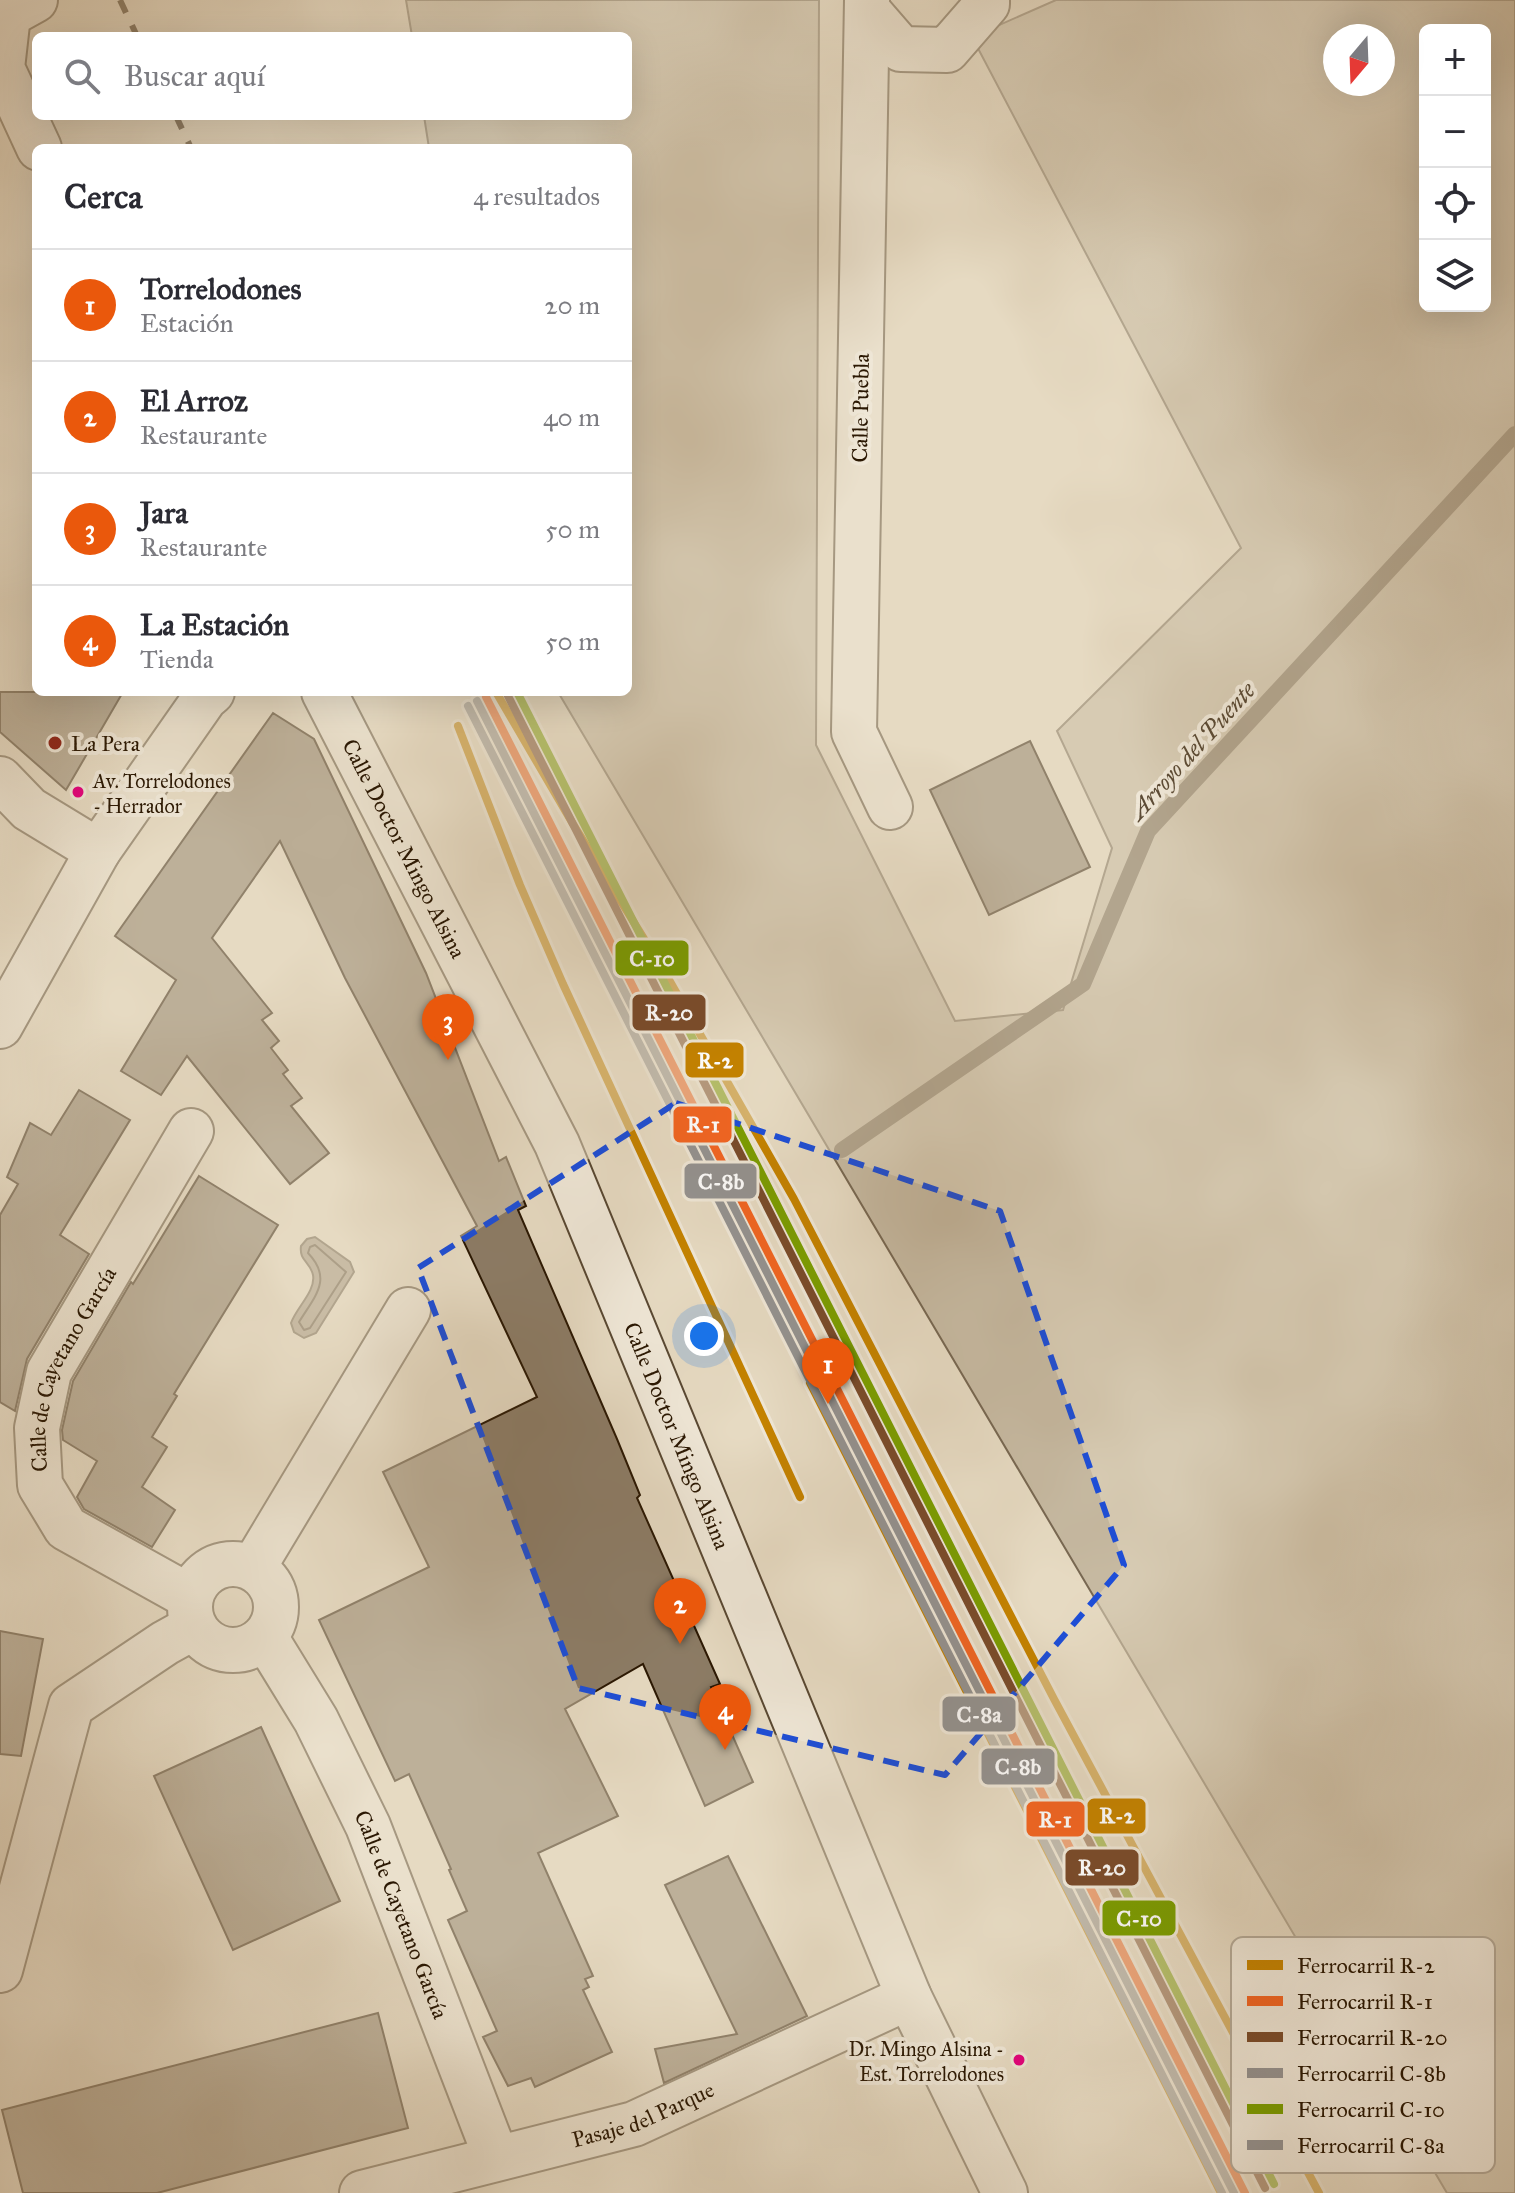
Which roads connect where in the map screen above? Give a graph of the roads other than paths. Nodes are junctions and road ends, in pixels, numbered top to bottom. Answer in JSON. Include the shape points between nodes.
{"nodes":[{"id":1,"x":987,"y":0,"type":"edge"},
{"id":2,"x":868,"y":6,"type":"edge"},
{"id":3,"x":22,"y":7,"type":"edge"},
{"id":4,"x":37,"y":144,"type":"edge"},
{"id":5,"x":207,"y":696,"type":"edge"},
{"id":6,"x":326,"y":696,"type":"edge"},
{"id":7,"x":0,"y":779,"type":"edge"},
{"id":8,"x":890,"y":807,"type":"dead end"},
{"id":9,"x":98,"y":851,"type":"junction"},
{"id":10,"x":6,"y":1004,"type":"edge"},
{"id":11,"x":191,"y":1131,"type":"dead end"},
{"id":12,"x":408,"y":1310,"type":"dead end"},
{"id":13,"x":253,"y":1568,"type":"junction"},
{"id":14,"x":192,"y":1612,"type":"junction"},
{"id":15,"x":265,"y":1637,"type":"junction"},
{"id":16,"x":0,"y":1970,"type":"edge"},
{"id":17,"x":909,"y":1997,"type":"junction"},
{"id":18,"x":496,"y":2157,"type":"junction"},
{"id":19,"x":362,"y":2193,"type":"edge"},
{"id":20,"x":1005,"y":2193,"type":"edge"}],
"edges":[{"from":1,"to":2,"type":"street","via":[[947,50],[901,49]]},
{"from":2,"to":8,"type":"street","name":"Calle Puebla","via":[[854,732]]},
{"from":3,"to":4,"type":"street","via":[[2,68]]},
{"from":5,"to":9,"type":"street"},
{"from":6,"to":17,"type":"street","name":"Calle Doctor Mingo Alsina","via":[[557,1144]]},
{"from":7,"to":9,"type":"street","via":[[29,809]]},
{"from":9,"to":10,"type":"street"},
{"from":11,"to":14,"type":"street","name":"Calle de Cayetano García","via":[[49,1372],[37,1428],[40,1485],[66,1528]]},
{"from":12,"to":13,"type":"street"},
{"from":13,"to":14,"type":"street","via":[[215,1567],[199,1579]]},
{"from":13,"to":15,"type":"street","via":[[274,1590],[277,1604]]},
{"from":14,"to":15,"type":"street","via":[[207,1643],[227,1651],[248,1648]]},
{"from":14,"to":16,"type":"street","via":[[165,1643],[71,1706]]},
{"from":15,"to":18,"type":"street","name":"Calle de Cayetano García","via":[[316,1720],[368,1826]]},
{"from":17,"to":18,"type":"street","name":"Pasaje del Parque","via":[[634,2124]]},
{"from":17,"to":20,"type":"street","name":"Calle Doctor Mingo Alsina"},
{"from":18,"to":19,"type":"street","name":"Pasaje del Parque"}]}
